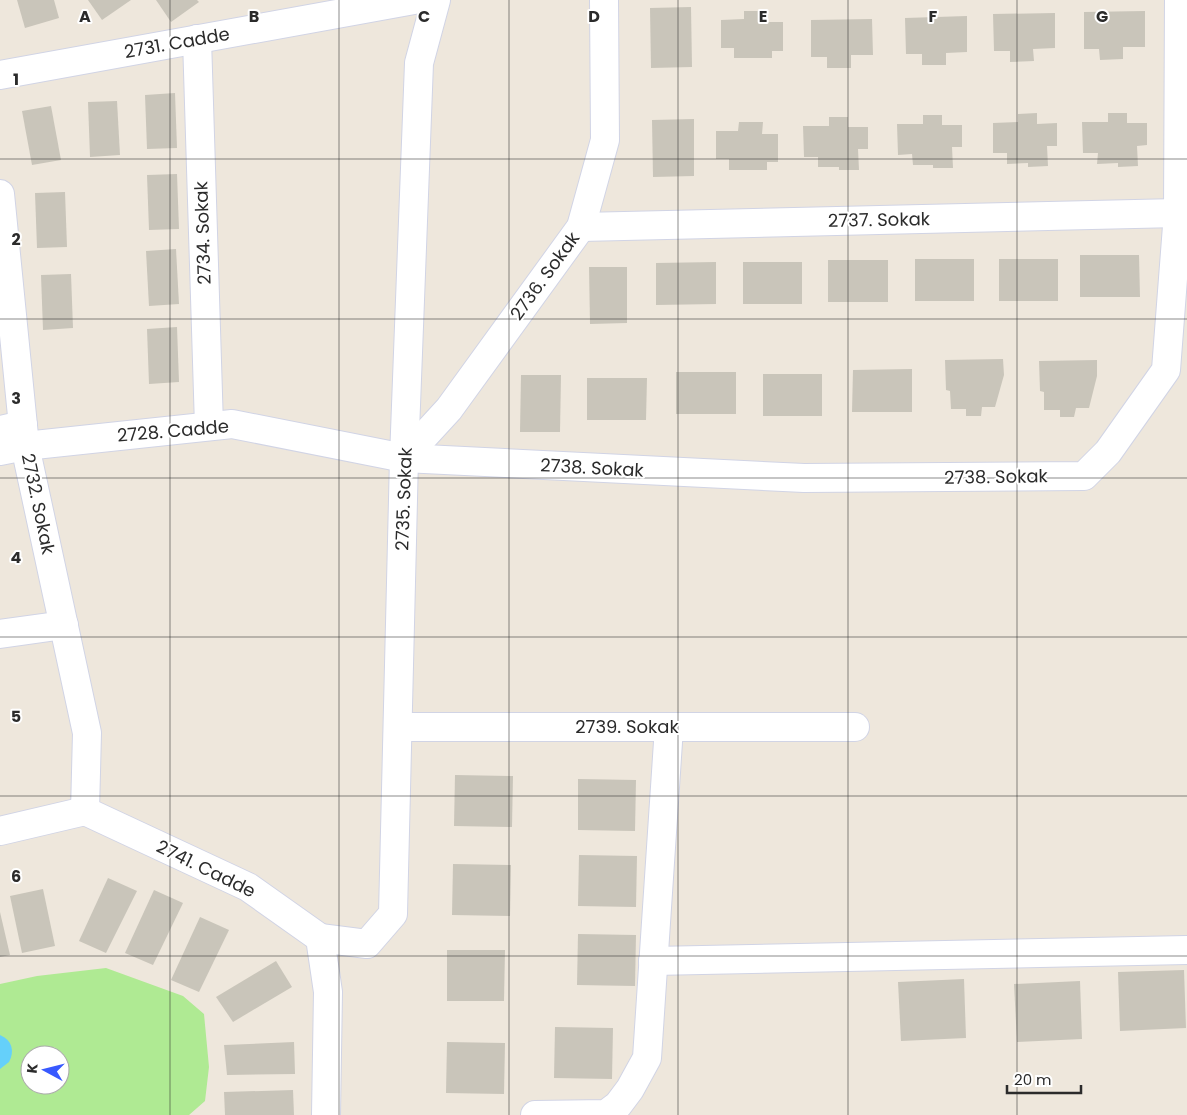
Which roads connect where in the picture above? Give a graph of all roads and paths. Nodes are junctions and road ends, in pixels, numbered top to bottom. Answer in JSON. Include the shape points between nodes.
{"nodes":[{"id":1,"x":414,"y":0,"type":"edge"},
{"id":2,"x":436,"y":0,"type":"edge"},
{"id":3,"x":604,"y":0,"type":"edge"},
{"id":4,"x":1179,"y":0,"type":"edge"},
{"id":5,"x":198,"y":39,"type":"junction"},
{"id":6,"x":0,"y":75,"type":"edge"},
{"id":7,"x":0,"y":194,"type":"edge"},
{"id":8,"x":1178,"y":213,"type":"junction"},
{"id":9,"x":581,"y":227,"type":"junction"},
{"id":10,"x":5,"y":284,"type":"edge"},
{"id":11,"x":209,"y":426,"type":"junction"},
{"id":12,"x":12,"y":438,"type":"edge"},
{"id":13,"x":404,"y":458,"type":"junction"},
{"id":14,"x":64,"y":625,"type":"junction"},
{"id":15,"x":0,"y":634,"type":"edge"},
{"id":16,"x":398,"y":727,"type":"junction"},
{"id":17,"x":669,"y":727,"type":"junction"},
{"id":18,"x":855,"y":727,"type":"dead end"},
{"id":19,"x":85,"y":811,"type":"junction"},
{"id":20,"x":0,"y":831,"type":"edge"},
{"id":21,"x":320,"y":938,"type":"junction"},
{"id":22,"x":1187,"y":950,"type":"edge"},
{"id":23,"x":653,"y":962,"type":"junction"},
{"id":24,"x":326,"y":1115,"type":"edge"},
{"id":25,"x":535,"y":1115,"type":"edge"}],
"edges":[{"from":1,"to":5,"type":"street","name":"2731. Cadde"},
{"from":2,"to":13,"type":"street","name":"2735. Sokak","via":[[419,63]]},
{"from":3,"to":9,"type":"street","name":"2736. Sokak","via":[[605,140]]},
{"from":4,"to":8,"type":"street","name":"2738. Sokak"},
{"from":5,"to":6,"type":"street","name":"2731. Cadde"},
{"from":5,"to":11,"type":"street","name":"2734. Sokak"},
{"from":7,"to":10,"type":"street","name":"2732. Sokak"},
{"from":8,"to":9,"type":"street","name":"2737. Sokak"},
{"from":8,"to":13,"type":"street","name":"2738. Sokak","via":[[1166,370],[1108,452],[1084,476],[804,478]]},
{"from":9,"to":13,"type":"street","name":"2736. Sokak","via":[[449,409]]},
{"from":10,"to":12,"type":"street","name":"2732. Sokak"},
{"from":11,"to":12,"type":"street","name":"2728. Cadde"},
{"from":11,"to":13,"type":"street","name":"2728. Cadde","via":[[232,424]]},
{"from":12,"to":14,"type":"street","name":"2732. Sokak"},
{"from":13,"to":16,"type":"street","name":"2735. Sokak"},
{"from":14,"to":15,"type":"street"},
{"from":14,"to":19,"type":"street","name":"2732. Sokak","via":[[87,733]]},
{"from":16,"to":17,"type":"street","name":"2739. Sokak"},
{"from":16,"to":21,"type":"street","name":"2735. Sokak","via":[[393,914],[367,944]]},
{"from":17,"to":18,"type":"street","name":"2739. Sokak"},
{"from":17,"to":23,"type":"street"},
{"from":19,"to":20,"type":"street"},
{"from":19,"to":21,"type":"street","name":"2741. Cadde","via":[[248,887]]},
{"from":21,"to":24,"type":"street","via":[[328,992]]},
{"from":22,"to":23,"type":"street"},
{"from":23,"to":25,"type":"street","via":[[647,1058],[622,1100],[606,1114]]}]}
